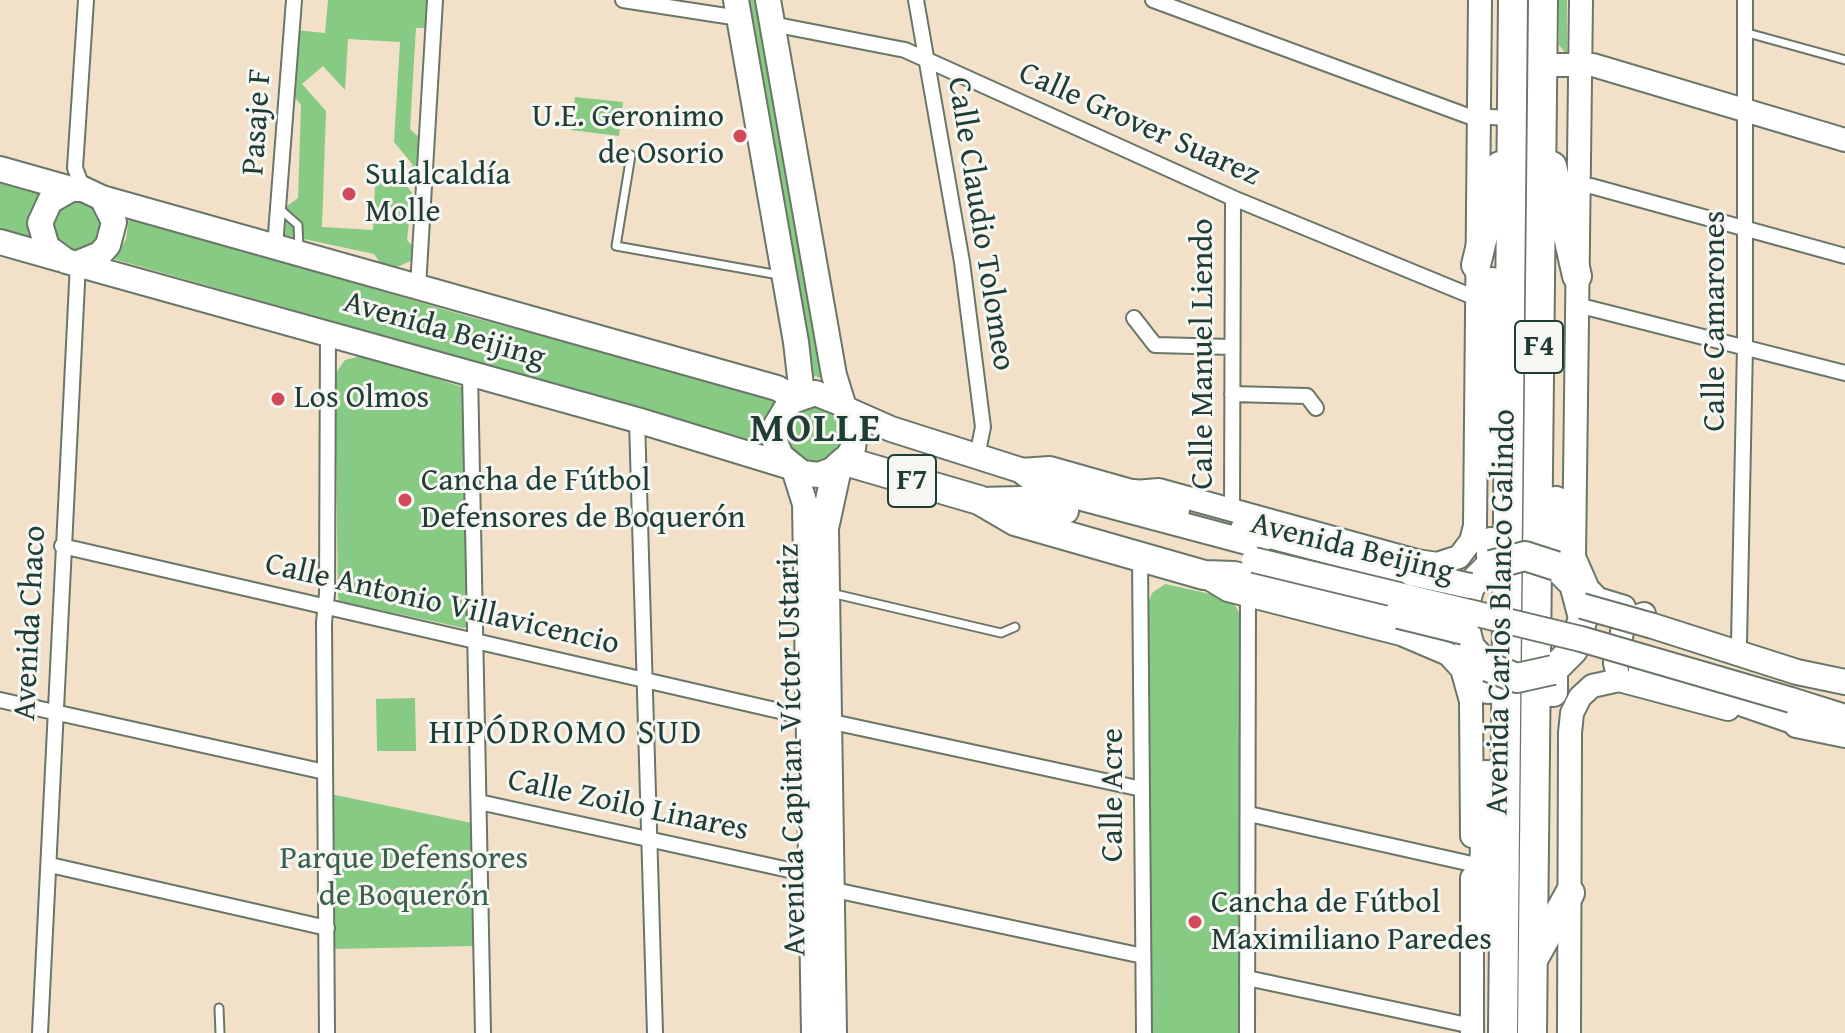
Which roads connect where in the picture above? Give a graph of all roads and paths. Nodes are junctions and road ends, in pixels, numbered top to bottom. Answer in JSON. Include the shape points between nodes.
{"nodes":[{"id":1,"x":86,"y":0,"type":"edge"},
{"id":2,"x":294,"y":0,"type":"edge"},
{"id":3,"x":435,"y":0,"type":"edge"},
{"id":4,"x":623,"y":0,"type":"edge"},
{"id":5,"x":768,"y":0,"type":"edge"},
{"id":6,"x":916,"y":0,"type":"edge"},
{"id":7,"x":1153,"y":0,"type":"edge"},
{"id":8,"x":1480,"y":0,"type":"edge"},
{"id":9,"x":1513,"y":0,"type":"edge"},
{"id":10,"x":1543,"y":0,"type":"edge"},
{"id":11,"x":1581,"y":0,"type":"edge"},
{"id":12,"x":1745,"y":0,"type":"edge"},
{"id":13,"x":738,"y":9,"type":"edge"},
{"id":14,"x":772,"y":24,"type":"junction"},
{"id":15,"x":1744,"y":32,"type":"junction"},
{"id":16,"x":1845,"y":60,"type":"edge"},
{"id":17,"x":926,"y":61,"type":"junction"},
{"id":18,"x":1543,"y":65,"type":"junction"},
{"id":19,"x":1587,"y":65,"type":"junction"},
{"id":20,"x":1746,"y":111,"type":"junction"},
{"id":21,"x":1479,"y":118,"type":"junction"},
{"id":22,"x":1512,"y":118,"type":"junction"},
{"id":23,"x":1542,"y":118,"type":"junction"},
{"id":24,"x":1845,"y":140,"type":"edge"},
{"id":25,"x":631,"y":155,"type":"dead end"},
{"id":26,"x":0,"y":169,"type":"edge"},
{"id":27,"x":1577,"y":188,"type":"junction"},
{"id":28,"x":85,"y":192,"type":"junction"},
{"id":29,"x":1233,"y":198,"type":"junction"},
{"id":30,"x":281,"y":210,"type":"junction"},
{"id":31,"x":1744,"y":228,"type":"junction"},
{"id":32,"x":0,"y":242,"type":"edge"},
{"id":33,"x":287,"y":250,"type":"junction"},
{"id":34,"x":1845,"y":256,"type":"edge"},
{"id":35,"x":72,"y":262,"type":"junction"},
{"id":36,"x":1476,"y":265,"type":"junction"},
{"id":37,"x":785,"y":276,"type":"junction"},
{"id":38,"x":1577,"y":276,"type":"junction"},
{"id":39,"x":418,"y":287,"type":"junction"},
{"id":40,"x":1476,"y":298,"type":"junction"},
{"id":41,"x":1577,"y":309,"type":"junction"},
{"id":42,"x":1134,"y":318,"type":"dead end"},
{"id":43,"x":328,"y":334,"type":"junction"},
{"id":44,"x":1745,"y":346,"type":"junction"},
{"id":45,"x":1232,"y":347,"type":"junction"},
{"id":46,"x":470,"y":373,"type":"junction"},
{"id":47,"x":1845,"y":373,"type":"edge"},
{"id":48,"x":1232,"y":394,"type":"junction"},
{"id":49,"x":798,"y":397,"type":"junction"},
{"id":50,"x":845,"y":407,"type":"junction"},
{"id":51,"x":1316,"y":408,"type":"dead end"},
{"id":52,"x":637,"y":420,"type":"junction"},
{"id":53,"x":977,"y":456,"type":"junction"},
{"id":54,"x":841,"y":465,"type":"junction"},
{"id":55,"x":793,"y":468,"type":"junction"},
{"id":56,"x":1020,"y":470,"type":"junction"},
{"id":57,"x":1135,"y":492,"type":"junction"},
{"id":58,"x":979,"y":500,"type":"junction"},
{"id":59,"x":1232,"y":509,"type":"junction"},
{"id":60,"x":62,"y":546,"type":"junction"},
{"id":61,"x":1256,"y":552,"type":"junction"},
{"id":62,"x":1140,"y":557,"type":"junction"},
{"id":63,"x":1459,"y":557,"type":"joint"},
{"id":64,"x":1491,"y":565,"type":"junction"},
{"id":65,"x":1556,"y":566,"type":"junction"},
{"id":66,"x":1414,"y":567,"type":"junction"},
{"id":67,"x":1204,"y":575,"type":"junction"},
{"id":68,"x":1470,"y":586,"type":"junction"},
{"id":69,"x":825,"y":592,"type":"junction"},
{"id":70,"x":1248,"y":595,"type":"junction"},
{"id":71,"x":1582,"y":606,"type":"junction"},
{"id":72,"x":326,"y":608,"type":"junction"},
{"id":73,"x":1648,"y":620,"type":"junction"},
{"id":74,"x":1400,"y":624,"type":"junction"},
{"id":75,"x":1015,"y":627,"type":"dead end"},
{"id":76,"x":1464,"y":630,"type":"junction"},
{"id":77,"x":476,"y":640,"type":"junction"},
{"id":78,"x":1739,"y":643,"type":"junction"},
{"id":79,"x":1563,"y":660,"type":"junction"},
{"id":80,"x":1455,"y":661,"type":"joint"},
{"id":81,"x":1488,"y":667,"type":"junction"},
{"id":82,"x":1630,"y":674,"type":"junction"},
{"id":83,"x":1835,"y":679,"type":"edge"},
{"id":84,"x":645,"y":680,"type":"junction"},
{"id":85,"x":1793,"y":692,"type":"junction"},
{"id":86,"x":0,"y":700,"type":"edge"},
{"id":87,"x":1845,"y":700,"type":"edge"},
{"id":88,"x":55,"y":712,"type":"junction"},
{"id":89,"x":1845,"y":717,"type":"edge"},
{"id":90,"x":819,"y":720,"type":"junction"},
{"id":91,"x":1813,"y":728,"type":"joint"},
{"id":92,"x":1845,"y":736,"type":"edge"},
{"id":93,"x":325,"y":772,"type":"junction"},
{"id":94,"x":1142,"y":789,"type":"junction"},
{"id":95,"x":479,"y":802,"type":"junction"},
{"id":96,"x":1249,"y":814,"type":"junction"},
{"id":97,"x":649,"y":839,"type":"junction"},
{"id":98,"x":1472,"y":864,"type":"junction"},
{"id":99,"x":50,"y":865,"type":"junction"},
{"id":100,"x":821,"y":882,"type":"junction"},
{"id":101,"x":1570,"y":893,"type":"junction"},
{"id":102,"x":327,"y":928,"type":"junction"},
{"id":103,"x":1143,"y":956,"type":"junction"},
{"id":104,"x":1518,"y":960,"type":"junction"},
{"id":105,"x":1247,"y":978,"type":"junction"},
{"id":106,"x":219,"y":1008,"type":"dead end"},
{"id":107,"x":1472,"y":1029,"type":"edge"},
{"id":108,"x":40,"y":1033,"type":"edge"},
{"id":109,"x":220,"y":1033,"type":"edge"},
{"id":110,"x":327,"y":1033,"type":"edge"},
{"id":111,"x":483,"y":1033,"type":"edge"},
{"id":112,"x":655,"y":1033,"type":"edge"},
{"id":113,"x":814,"y":1033,"type":"edge"},
{"id":114,"x":832,"y":1033,"type":"edge"},
{"id":115,"x":1144,"y":1033,"type":"edge"},
{"id":116,"x":1247,"y":1033,"type":"edge"},
{"id":117,"x":1503,"y":1033,"type":"edge"},
{"id":118,"x":1532,"y":1033,"type":"edge"},
{"id":119,"x":1569,"y":1033,"type":"edge"}],
"edges":[{"from":1,"to":28,"type":"street","via":[[75,168]]},
{"from":2,"to":30,"type":"street","name":"Pasaje F"},
{"from":3,"to":39,"type":"street"},
{"from":4,"to":13,"type":"street"},
{"from":5,"to":14,"type":"main road"},
{"from":6,"to":17,"type":"street","name":"Calle Claudio Tolomeo"},
{"from":7,"to":21,"type":"street"},
{"from":8,"to":21,"type":"street","name":"Avenida Carlos Blanco Galindo"},
{"from":9,"to":22,"type":"highway","name":"Avenida Carlos Blanco Galindo","number":"F4"},
{"from":10,"to":18,"type":"highway","name":"Avenida Carlos Blanco Galindo","number":"F4"},
{"from":11,"to":19,"type":"street"},
{"from":12,"to":15,"type":"street","name":"Calle Camarones"},
{"from":13,"to":37,"type":"main road"},
{"from":14,"to":17,"type":"street","name":"Calle Grover Suarez","via":[[905,50]]},
{"from":14,"to":50,"type":"main road","via":[[834,375]]},
{"from":15,"to":16,"type":"lane"},
{"from":15,"to":20,"type":"street","name":"Calle Camarones"},
{"from":17,"to":29,"type":"street","name":"Calle Grover Suarez"},
{"from":17,"to":53,"type":"street","name":"Calle Claudio Tolomeo","via":[[962,262],[983,427]]},
{"from":18,"to":19,"type":"street"},
{"from":18,"to":23,"type":"highway","name":"Avenida Carlos Blanco Galindo","number":"F4"},
{"from":19,"to":20,"type":"street"},
{"from":19,"to":27,"type":"street"},
{"from":20,"to":24,"type":"street"},
{"from":20,"to":31,"type":"street","name":"Calle Camarones"},
{"from":21,"to":22,"type":"street"},
{"from":21,"to":36,"type":"street","name":"Avenida Carlos Blanco Galindo"},
{"from":22,"to":36,"type":"highway"},
{"from":22,"to":64,"type":"highway","via":[[1493,262]]},
{"from":22,"to":104,"type":"highway","name":"Avenida Carlos Blanco Galindo","number":"F4"},
{"from":23,"to":38,"type":"highway"},
{"from":23,"to":65,"type":"highway","via":[[1557,269]]},
{"from":23,"to":104,"type":"highway","name":"Avenida Carlos Blanco Galindo","number":"F4"},
{"from":25,"to":37,"type":"lane","via":[[616,246]]},
{"from":26,"to":28,"type":"main road","name":"Avenida Beijing"},
{"from":27,"to":31,"type":"street","via":[[1591,186]]},
{"from":27,"to":38,"type":"street"},
{"from":28,"to":33,"type":"main road","name":"Avenida Beijing"},
{"from":28,"to":35,"type":"main road","via":[[110,210],[113,234],[100,254]]},
{"from":28,"to":35,"type":"main road","via":[[50,201],[40,223],[47,247]]},
{"from":29,"to":40,"type":"street","name":"Calle Grover Suarez"},
{"from":29,"to":45,"type":"street","name":"Calle Manuel Liendo"},
{"from":30,"to":33,"type":"street","name":"Pasaje F"},
{"from":30,"to":33,"type":"lane","via":[[298,225]]},
{"from":31,"to":34,"type":"street"},
{"from":31,"to":44,"type":"street","name":"Calle Camarones"},
{"from":32,"to":35,"type":"main road","name":"Avenida Beijing"},
{"from":33,"to":39,"type":"main road","name":"Avenida Beijing"},
{"from":35,"to":43,"type":"main road","name":"Avenida Beijing"},
{"from":35,"to":60,"type":"street","name":"Avenida Chaco"},
{"from":36,"to":40,"type":"street","name":"Avenida Carlos Blanco Galindo"},
{"from":37,"to":49,"type":"main road"},
{"from":38,"to":41,"type":"street"},
{"from":39,"to":49,"type":"main road","name":"Avenida Beijing"},
{"from":40,"to":63,"type":"street","name":"Avenida Carlos Blanco Galindo","via":[[1475,526]]},
{"from":41,"to":44,"type":"street"},
{"from":41,"to":73,"type":"street","via":[[1574,557],[1580,576],[1598,599]]},
{"from":42,"to":45,"type":"street","via":[[1155,345]]},
{"from":43,"to":46,"type":"main road","name":"Avenida Beijing"},
{"from":43,"to":72,"type":"street"},
{"from":44,"to":47,"type":"street"},
{"from":44,"to":78,"type":"street","name":"Calle Camarones"},
{"from":45,"to":48,"type":"street","name":"Calle Manuel Liendo"},
{"from":46,"to":52,"type":"main road","name":"Avenida Beijing"},
{"from":46,"to":77,"type":"street"},
{"from":48,"to":51,"type":"street","via":[[1307,396]]},
{"from":48,"to":59,"type":"street","name":"Calle Manuel Liendo"},
{"from":49,"to":50,"type":"main road","via":[[823,394]]},
{"from":49,"to":55,"type":"main road","via":[[780,413],[774,434],[777,449]]},
{"from":50,"to":53,"type":"main road","name":"Avenida Beijing","via":[[891,429]]},
{"from":50,"to":54,"type":"main road","via":[[855,440]]},
{"from":52,"to":55,"type":"main road","name":"Avenida Beijing"},
{"from":52,"to":84,"type":"street"},
{"from":53,"to":56,"type":"main road","name":"Avenida Beijing"},
{"from":54,"to":55,"type":"main road","via":[[819,475]]},
{"from":54,"to":58,"type":"highway","name":"Avenida Beijing","number":"F7"},
{"from":54,"to":69,"type":"highway","name":"Avenida Capitan Víctor Ustariz","via":[[824,528]]},
{"from":55,"to":90,"type":"main road","name":"Avenida Capitan Víctor Ustariz","via":[[805,497]]},
{"from":56,"to":57,"type":"street","name":"Avenida Beijing","via":[[1050,468]]},
{"from":56,"to":61,"type":"main road","name":"Avenida Beijing","via":[[1044,488]]},
{"from":57,"to":59,"type":"street","name":"Avenida Beijing","via":[[1159,490]]},
{"from":57,"to":66,"type":"main road","via":[[1152,503]]},
{"from":58,"to":61,"type":"main road","name":"Avenida Beijing","via":[[1022,499]]},
{"from":58,"to":62,"type":"highway","name":"Avenida Beijing","via":[[1015,521]]},
{"from":59,"to":66,"type":"street","name":"Avenida Beijing"},
{"from":60,"to":72,"type":"street","name":"Calle Antonio Villavicencio"},
{"from":60,"to":88,"type":"street","name":"Avenida Chaco"},
{"from":61,"to":85,"type":"main road","name":"Avenida Beijing","bridge":true},
{"from":62,"to":67,"type":"highway","name":"Avenida Beijing"},
{"from":62,"to":94,"type":"street","name":"Calle Acre"},
{"from":63,"to":66,"type":"street","name":"Avenida Beijing"},
{"from":64,"to":65,"type":"highway","bridge":true,"via":[[1525,556]]},
{"from":64,"to":68,"type":"highway"},
{"from":65,"to":71,"type":"highway","via":[[1574,584]]},
{"from":66,"to":68,"type":"main road","bridge":true},
{"from":66,"to":74,"type":"street","via":[[1423,581],[1422,601],[1417,615]]},
{"from":67,"to":70,"type":"street","name":"Avenida Beijing"},
{"from":67,"to":74,"type":"highway","via":[[1234,576]]},
{"from":68,"to":76,"type":"highway","bridge":true},
{"from":69,"to":75,"type":"lane","via":[[1001,633]]},
{"from":69,"to":90,"type":"highway","name":"Avenida Capitan Víctor Ustariz"},
{"from":70,"to":74,"type":"street","name":"Avenida Beijing"},
{"from":70,"to":96,"type":"street"},
{"from":71,"to":73,"type":"main road","bridge":true},
{"from":71,"to":79,"type":"highway","via":[[1583,624]]},
{"from":72,"to":77,"type":"street","name":"Calle Antonio Villavicencio"},
{"from":72,"to":93,"type":"street"},
{"from":73,"to":78,"type":"street"},
{"from":73,"to":82,"type":"street","via":[[1635,617],[1623,628],[1615,663]]},
{"from":73,"to":83,"type":"main road","via":[[1797,672]]},
{"from":74,"to":76,"type":"highway","bridge":true},
{"from":74,"to":80,"type":"street","name":"Avenida Beijing"},
{"from":76,"to":81,"type":"highway"},
{"from":77,"to":84,"type":"street","name":"Calle Antonio Villavicencio"},
{"from":77,"to":95,"type":"street"},
{"from":78,"to":83,"type":"street","via":[[1800,660]]},
{"from":79,"to":81,"type":"highway","bridge":true,"via":[[1517,678]]},
{"from":79,"to":82,"type":"main road"},
{"from":79,"to":104,"type":"highway","via":[[1553,739],[1551,891]]},
{"from":80,"to":98,"type":"street","name":"Avenida Carlos Blanco Galindo","via":[[1468,682],[1471,701]]},
{"from":81,"to":104,"type":"highway","via":[[1484,898]]},
{"from":82,"to":91,"type":"main road"},
{"from":82,"to":101,"type":"street","via":[[1592,686],[1572,713]]},
{"from":84,"to":90,"type":"street","name":"Calle Antonio Villavicencio"},
{"from":84,"to":97,"type":"street"},
{"from":85,"to":87,"type":"main road","name":"Avenida Beijing"},
{"from":85,"to":89,"type":"main road","name":"Avenida Beijing"},
{"from":86,"to":88,"type":"street"},
{"from":88,"to":93,"type":"street"},
{"from":88,"to":99,"type":"street","name":"Avenida Chaco"},
{"from":90,"to":94,"type":"street","name":"Calle Antonio Villavicencio"},
{"from":90,"to":100,"type":"highway","name":"Avenida Capitan Víctor Ustariz"},
{"from":91,"to":92,"type":"street"},
{"from":93,"to":102,"type":"street"},
{"from":94,"to":103,"type":"street","name":"Calle Acre"},
{"from":95,"to":97,"type":"street","name":"Calle Zoilo Linares"},
{"from":95,"to":111,"type":"street"},
{"from":96,"to":98,"type":"street"},
{"from":96,"to":105,"type":"street"},
{"from":97,"to":100,"type":"street","name":"Calle Zoilo Linares"},
{"from":97,"to":112,"type":"street"},
{"from":98,"to":107,"type":"street","name":"Avenida Carlos Blanco Galindo"},
{"from":99,"to":102,"type":"street"},
{"from":99,"to":108,"type":"street","name":"Avenida Chaco"},
{"from":100,"to":103,"type":"street","name":"Calle Zoilo Linares"},
{"from":100,"to":113,"type":"main road","name":"Avenida Capitan Víctor Ustariz"},
{"from":100,"to":114,"type":"highway","name":"Avenida Capitan Víctor Ustariz"},
{"from":101,"to":104,"type":"highway"},
{"from":101,"to":119,"type":"street"},
{"from":102,"to":110,"type":"street"},
{"from":103,"to":115,"type":"street","name":"Calle Acre"},
{"from":104,"to":117,"type":"highway","name":"Avenida Carlos Blanco Galindo","number":"F4"},
{"from":104,"to":118,"type":"highway","name":"Avenida Carlos Blanco Galindo","number":"F4"},
{"from":105,"to":107,"type":"street"},
{"from":105,"to":116,"type":"street"},
{"from":106,"to":109,"type":"lane"}]}
